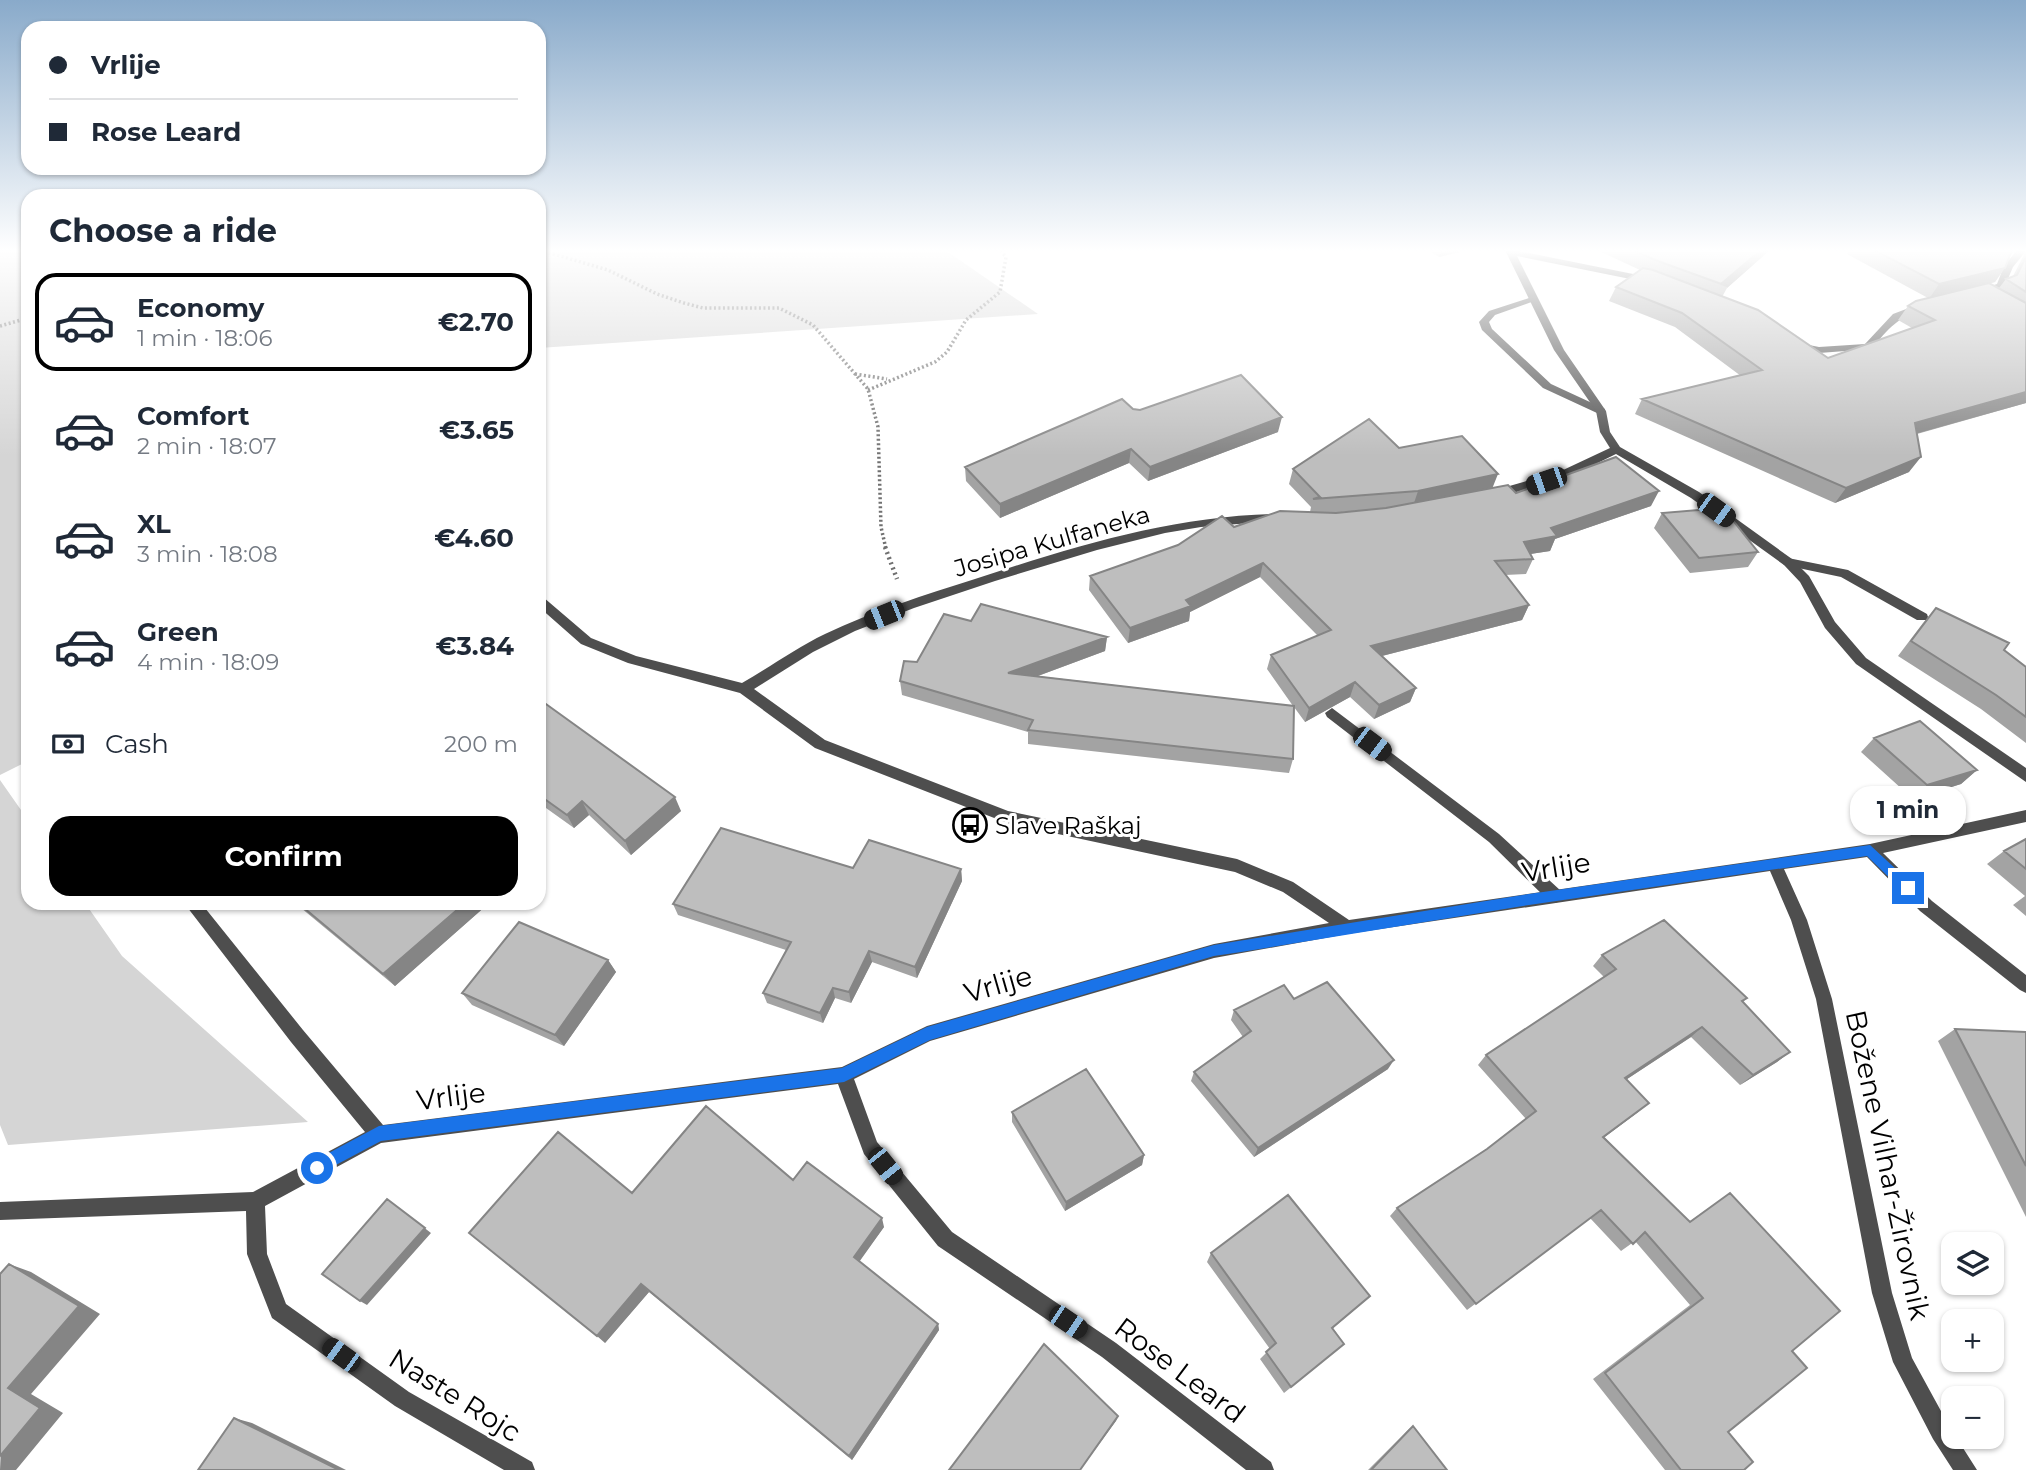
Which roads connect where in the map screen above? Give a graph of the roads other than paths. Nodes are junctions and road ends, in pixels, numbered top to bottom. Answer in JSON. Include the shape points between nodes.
{"nodes":[{"id":1,"x":1487,"y":319,"type":"edge"},
{"id":2,"x":1542,"y":319,"type":"edge"},
{"id":3,"x":1890,"y":319,"type":"edge"},
{"id":4,"x":1787,"y":342,"type":"edge"},
{"id":5,"x":1601,"y":411,"type":"junction"},
{"id":6,"x":1616,"y":449,"type":"junction"},
{"id":7,"x":1477,"y":499,"type":"edge"},
{"id":8,"x":1280,"y":519,"type":"edge"},
{"id":9,"x":1788,"y":562,"type":"junction"},
{"id":10,"x":546,"y":606,"type":"edge"},
{"id":11,"x":1922,"y":617,"type":"dead end"},
{"id":12,"x":744,"y":689,"type":"junction"},
{"id":13,"x":1332,"y":713,"type":"edge"},
{"id":14,"x":2026,"y":776,"type":"edge"},
{"id":15,"x":2026,"y":816,"type":"edge"},
{"id":16,"x":1870,"y":850,"type":"junction"},
{"id":17,"x":1774,"y":863,"type":"junction"},
{"id":18,"x":1555,"y":896,"type":"junction"},
{"id":19,"x":198,"y":910,"type":"edge"},
{"id":20,"x":1348,"y":927,"type":"junction"},
{"id":21,"x":2026,"y":985,"type":"edge"},
{"id":22,"x":844,"y":1075,"type":"junction"},
{"id":23,"x":379,"y":1134,"type":"junction"},
{"id":24,"x":255,"y":1201,"type":"junction"},
{"id":25,"x":0,"y":1212,"type":"edge"},
{"id":26,"x":524,"y":1470,"type":"edge"},
{"id":27,"x":1262,"y":1470,"type":"edge"},
{"id":28,"x":1966,"y":1470,"type":"edge"}],
"edges":[{"from":1,"to":5,"type":"street","via":[[1487,330],[1547,386]]},
{"from":2,"to":5,"type":"street"},
{"from":3,"to":4,"type":"street","via":[[1868,347],[1819,350]]},
{"from":5,"to":6,"type":"street","via":[[1605,432]]},
{"from":6,"to":7,"type":"street","via":[[1552,479]]},
{"from":6,"to":9,"type":"street","via":[[1695,495]]},
{"from":8,"to":12,"type":"street","name":"Josipa Kulfaneka","via":[[1143,533],[1076,551],[910,605],[801,652]]},
{"from":9,"to":11,"type":"street","via":[[1844,573]]},
{"from":9,"to":14,"type":"street","via":[[1805,579],[1830,625],[1861,661]]},
{"from":10,"to":12,"type":"street","via":[[586,640],[633,660]]},
{"from":12,"to":20,"type":"street","via":[[820,744],[1007,817],[1237,866],[1288,887]]},
{"from":13,"to":18,"type":"street","via":[[1494,838]]},
{"from":15,"to":16,"type":"street","name":"Vrlije"},
{"from":16,"to":17,"type":"street","name":"Vrlije"},
{"from":16,"to":21,"type":"street","via":[[1926,906]]},
{"from":17,"to":18,"type":"street","name":"Vrlije"},
{"from":17,"to":28,"type":"street","name":"Božene Vilhar-Žirovnik","via":[[1825,999],[1882,1293],[1903,1362]]},
{"from":18,"to":20,"type":"street","name":"Vrlije"},
{"from":19,"to":23,"type":"street"},
{"from":20,"to":22,"type":"street","name":"Vrlije","via":[[1214,951],[927,1034]]},
{"from":22,"to":23,"type":"street","name":"Vrlije"},
{"from":22,"to":27,"type":"street","name":"Rose Leard","via":[[870,1148],[945,1239],[1109,1350]]},
{"from":23,"to":24,"type":"street","name":"Vrlije"},
{"from":24,"to":25,"type":"street","name":"Vrlije"},
{"from":24,"to":26,"type":"street","name":"Naste Rojc","via":[[257,1254],[279,1311],[402,1398]]}]}
